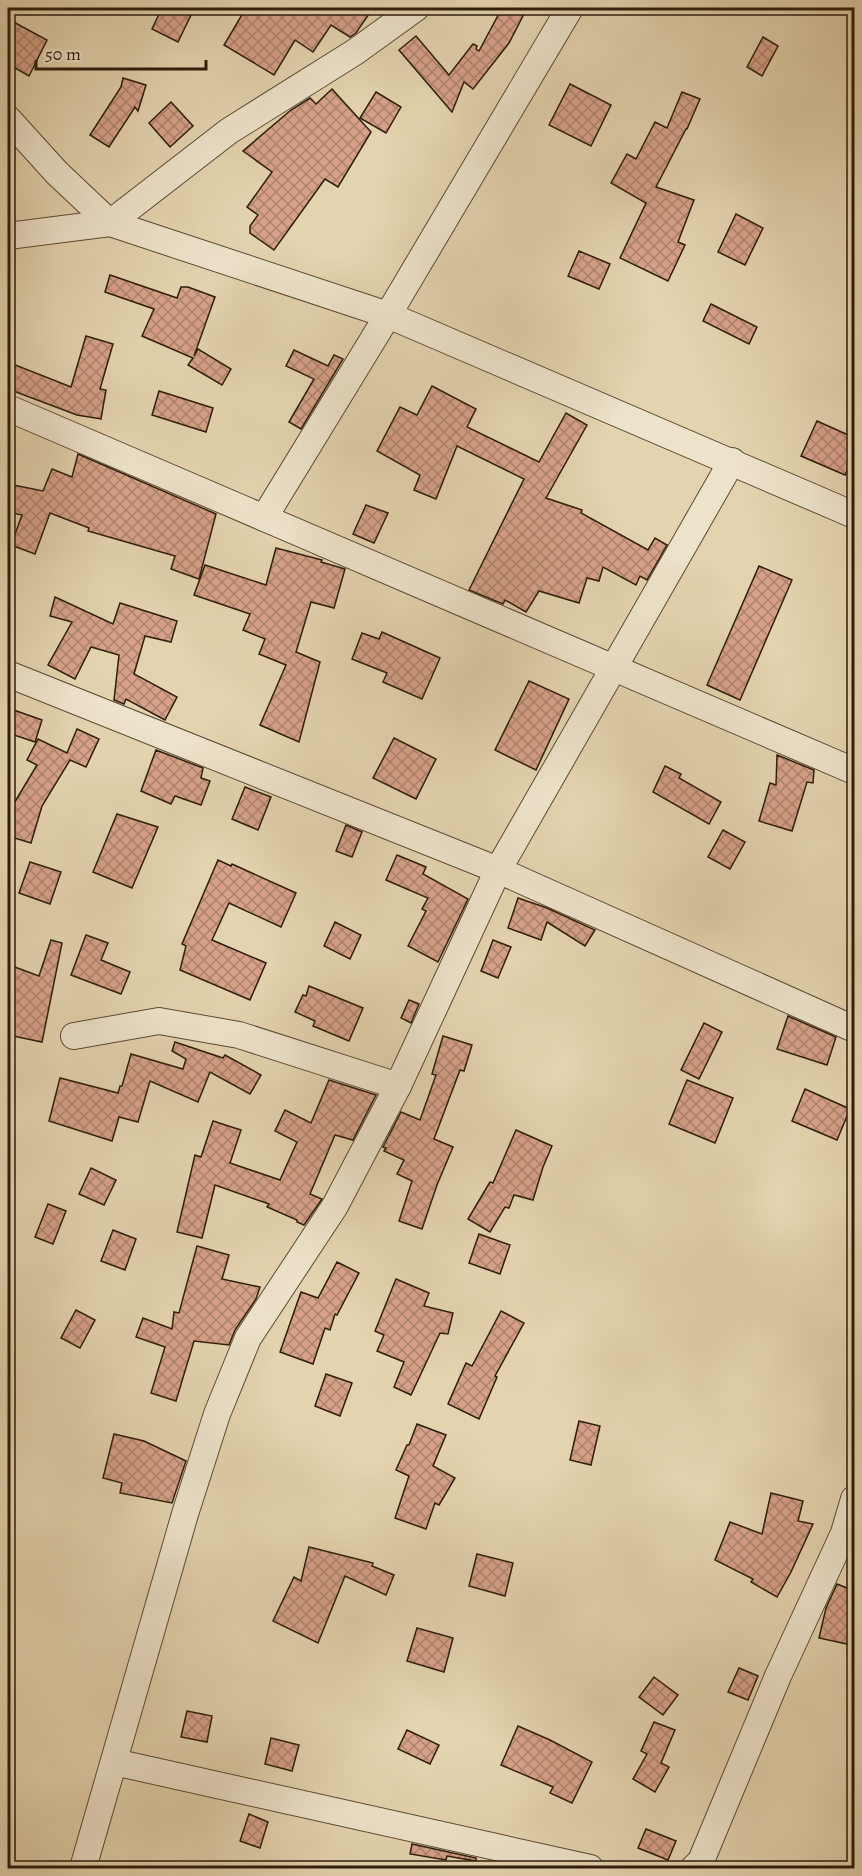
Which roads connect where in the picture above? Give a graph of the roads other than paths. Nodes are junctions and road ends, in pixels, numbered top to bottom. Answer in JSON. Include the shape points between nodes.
{"nodes":[{"id":1,"x":416,"y":8,"type":"edge"},
{"id":2,"x":570,"y":8,"type":"edge"},
{"id":3,"x":8,"y":119,"type":"edge"},
{"id":4,"x":110,"y":224,"type":"junction"},
{"id":5,"x":8,"y":236,"type":"edge"},
{"id":6,"x":388,"y":315,"type":"junction"},
{"id":7,"x":8,"y":408,"type":"edge"},
{"id":8,"x":732,"y":460,"type":"junction"},
{"id":9,"x":855,"y":515,"type":"edge"},
{"id":10,"x":264,"y":519,"type":"junction"},
{"id":11,"x":613,"y":667,"type":"junction"},
{"id":12,"x":8,"y":674,"type":"edge"},
{"id":13,"x":855,"y":771,"type":"edge"},
{"id":14,"x":498,"y":870,"type":"junction"},
{"id":15,"x":855,"y":1029,"type":"edge"},
{"id":16,"x":74,"y":1036,"type":"dead end"},
{"id":17,"x":398,"y":1086,"type":"junction"},
{"id":18,"x":855,"y":1499,"type":"edge"},
{"id":19,"x":114,"y":1762,"type":"junction"},
{"id":20,"x":83,"y":1869,"type":"edge"},
{"id":21,"x":590,"y":1869,"type":"edge"},
{"id":22,"x":694,"y":1869,"type":"edge"}],
"edges":[{"from":1,"to":4,"type":"street","via":[[355,52],[229,131]]},
{"from":2,"to":6,"type":"street"},
{"from":3,"to":4,"type":"street"},
{"from":4,"to":5,"type":"street"},
{"from":4,"to":6,"type":"street"},
{"from":6,"to":8,"type":"street"},
{"from":6,"to":10,"type":"street"},
{"from":7,"to":10,"type":"street"},
{"from":8,"to":9,"type":"street"},
{"from":8,"to":11,"type":"street"},
{"from":10,"to":11,"type":"street"},
{"from":11,"to":13,"type":"street"},
{"from":11,"to":14,"type":"street"},
{"from":12,"to":14,"type":"street"},
{"from":14,"to":15,"type":"street"},
{"from":14,"to":17,"type":"street"},
{"from":16,"to":17,"type":"street","via":[[159,1021],[238,1035]]},
{"from":17,"to":19,"type":"street","via":[[334,1206],[248,1338],[217,1414]]},
{"from":18,"to":22,"type":"street","via":[[844,1533],[778,1676],[701,1861]]},
{"from":19,"to":20,"type":"street"},
{"from":19,"to":21,"type":"street"}]}
